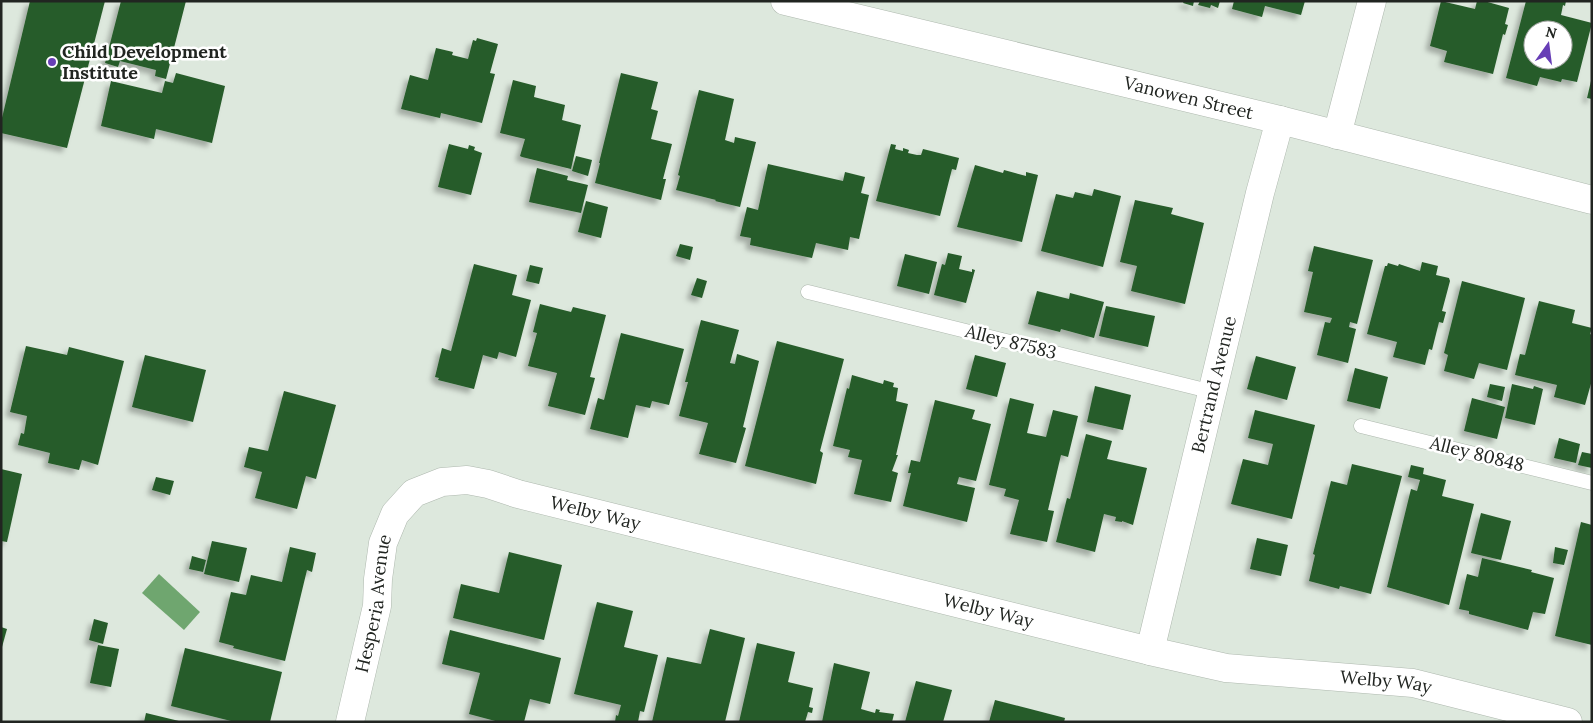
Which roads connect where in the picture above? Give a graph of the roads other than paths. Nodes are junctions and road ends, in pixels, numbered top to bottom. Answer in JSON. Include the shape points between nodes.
{"nodes":[{"id":1,"x":785,"y":1,"type":"edge"},
{"id":2,"x":1372,"y":1,"type":"edge"},
{"id":3,"x":1280,"y":120,"type":"junction"},
{"id":4,"x":1337,"y":135,"type":"junction"},
{"id":5,"x":1592,"y":200,"type":"edge"},
{"id":6,"x":808,"y":292,"type":"dead end"},
{"id":7,"x":1213,"y":392,"type":"junction"},
{"id":8,"x":1362,"y":426,"type":"dead end"},
{"id":9,"x":1592,"y":483,"type":"edge"},
{"id":10,"x":414,"y":493,"type":"joint"},
{"id":11,"x":1150,"y":651,"type":"junction"},
{"id":12,"x":350,"y":722,"type":"edge"},
{"id":13,"x":1568,"y":722,"type":"edge"}],
"edges":[{"from":1,"to":3,"type":"street","name":"Vanowen Street"},
{"from":2,"to":4,"type":"street"},
{"from":3,"to":4,"type":"street","name":"Vanowen Street"},
{"from":3,"to":7,"type":"street","name":"Bertrand Avenue"},
{"from":4,"to":5,"type":"street","name":"Vanowen Street"},
{"from":6,"to":7,"type":"lane","name":"Alley 87583"},
{"from":7,"to":11,"type":"street","name":"Bertrand Avenue"},
{"from":8,"to":9,"type":"lane","name":"Alley 80848"},
{"from":10,"to":11,"type":"street","name":"Welby Way","via":[[442,482],[467,480],[488,484]]},
{"from":10,"to":12,"type":"street","name":"Hesperia Avenue","via":[[395,514],[384,543],[377,606]]},
{"from":11,"to":13,"type":"street","name":"Welby Way","via":[[1226,668],[1413,683]]}]}
